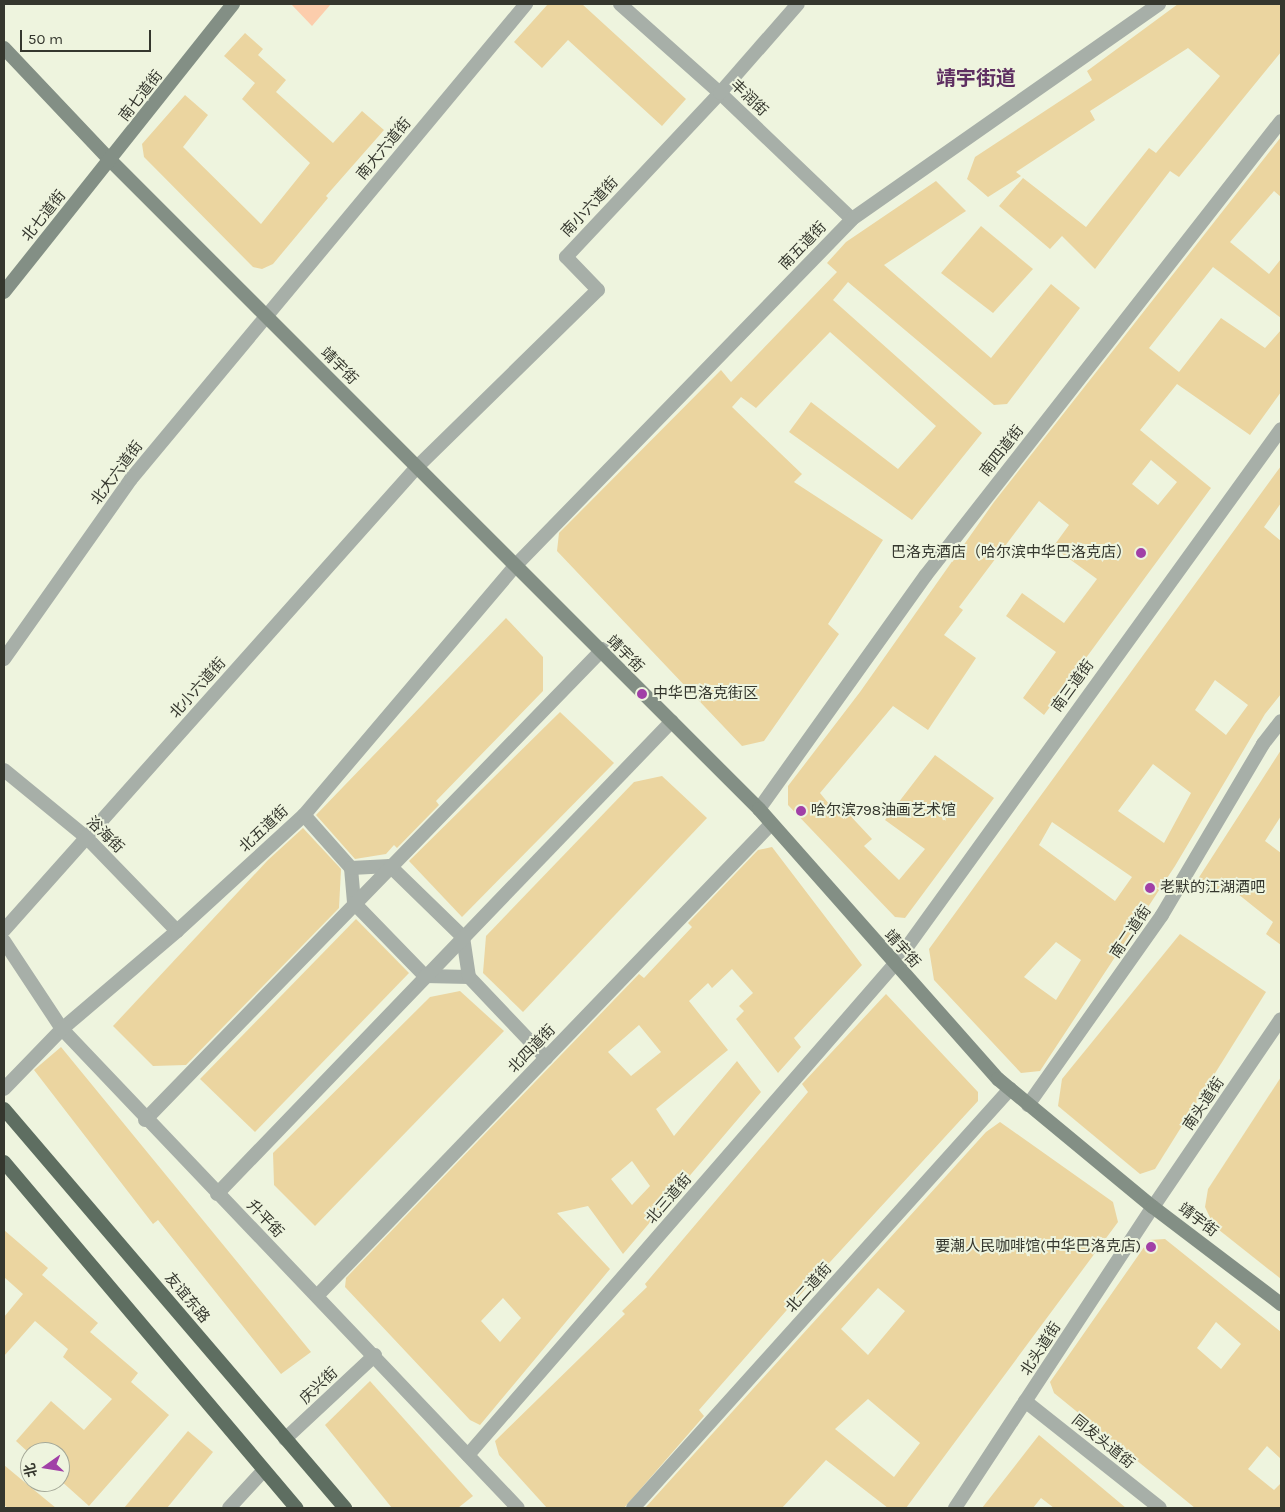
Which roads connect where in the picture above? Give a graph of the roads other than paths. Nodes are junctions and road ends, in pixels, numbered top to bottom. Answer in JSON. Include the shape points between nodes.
{"nodes":[{"id":1,"x":233,"y":4,"type":"edge"},
{"id":2,"x":526,"y":4,"type":"edge"},
{"id":3,"x":620,"y":4,"type":"edge"},
{"id":4,"x":798,"y":4,"type":"edge"},
{"id":5,"x":1159,"y":4,"type":"edge"},
{"id":6,"x":4,"y":48,"type":"edge"},
{"id":7,"x":720,"y":93,"type":"junction"},
{"id":8,"x":1281,"y":121,"type":"edge"},
{"id":9,"x":110,"y":160,"type":"junction"},
{"id":10,"x":852,"y":219,"type":"junction"},
{"id":11,"x":4,"y":292,"type":"edge"},
{"id":12,"x":266,"y":316,"type":"junction"},
{"id":13,"x":1281,"y":429,"type":"edge"},
{"id":14,"x":417,"y":467,"type":"junction"},
{"id":15,"x":516,"y":565,"type":"junction"},
{"id":16,"x":602,"y":650,"type":"junction"},
{"id":17,"x":4,"y":659,"type":"edge"},
{"id":18,"x":1281,"y":721,"type":"edge"},
{"id":19,"x":671,"y":722,"type":"junction"},
{"id":20,"x":4,"y":770,"type":"edge"},
{"id":21,"x":759,"y":809,"type":"junction"},
{"id":22,"x":304,"y":815,"type":"junction"},
{"id":23,"x":771,"y":824,"type":"junction"},
{"id":24,"x":86,"y":837,"type":"junction"},
{"id":25,"x":390,"y":866,"type":"junction"},
{"id":26,"x":351,"y":868,"type":"junction"},
{"id":27,"x":354,"y":903,"type":"junction"},
{"id":28,"x":4,"y":930,"type":"edge"},
{"id":29,"x":177,"y":932,"type":"junction"},
{"id":30,"x":463,"y":937,"type":"junction"},
{"id":31,"x":4,"y":941,"type":"edge"},
{"id":32,"x":894,"y":965,"type":"junction"},
{"id":33,"x":425,"y":976,"type":"junction"},
{"id":34,"x":469,"y":977,"type":"junction"},
{"id":35,"x":1281,"y":1019,"type":"edge"},
{"id":36,"x":62,"y":1029,"type":"junction"},
{"id":37,"x":546,"y":1058,"type":"junction"},
{"id":38,"x":4,"y":1088,"type":"edge"},
{"id":39,"x":1010,"y":1089,"type":"junction"},
{"id":40,"x":1028,"y":1105,"type":"junction"},
{"id":41,"x":4,"y":1109,"type":"edge"},
{"id":42,"x":145,"y":1120,"type":"junction"},
{"id":43,"x":4,"y":1162,"type":"edge"},
{"id":44,"x":217,"y":1194,"type":"junction"},
{"id":45,"x":1154,"y":1207,"type":"junction"},
{"id":46,"x":317,"y":1296,"type":"junction"},
{"id":47,"x":1281,"y":1304,"type":"edge"},
{"id":48,"x":375,"y":1355,"type":"junction"},
{"id":49,"x":1025,"y":1401,"type":"junction"},
{"id":50,"x":285,"y":1439,"type":"junction"},
{"id":51,"x":468,"y":1455,"type":"junction"},
{"id":52,"x":263,"y":1471,"type":"junction"},
{"id":53,"x":229,"y":1508,"type":"edge"},
{"id":54,"x":296,"y":1508,"type":"edge"},
{"id":55,"x":345,"y":1508,"type":"edge"},
{"id":56,"x":518,"y":1508,"type":"edge"},
{"id":57,"x":633,"y":1508,"type":"edge"},
{"id":58,"x":955,"y":1508,"type":"edge"},
{"id":59,"x":1160,"y":1508,"type":"edge"}],
"edges":[{"from":1,"to":9,"type":"main road","name":"南七道街"},
{"from":2,"to":12,"type":"street","name":"南大六道街"},
{"from":3,"to":7,"type":"street","name":"丰润街"},
{"from":4,"to":7,"type":"street","name":"南小六道街"},
{"from":5,"to":10,"type":"street","name":"南五道街"},
{"from":6,"to":9,"type":"main road","name":"靖宇街"},
{"from":7,"to":10,"type":"street","name":"丰润街"},
{"from":7,"to":14,"type":"street","name":"南小六道街","via":[[566,256],[598,290]]},
{"from":8,"to":21,"type":"street","name":"南四道街","via":[[926,575]]},
{"from":9,"to":11,"type":"main road","name":"北七道街"},
{"from":9,"to":12,"type":"main road","name":"靖宇街"},
{"from":10,"to":15,"type":"street","name":"南五道街"},
{"from":12,"to":14,"type":"main road","name":"靖宇街"},
{"from":12,"to":17,"type":"street","name":"北大六道街","via":[[131,479]]},
{"from":13,"to":32,"type":"street","name":"南三道街"},
{"from":14,"to":15,"type":"main road","name":"靖宇街"},
{"from":14,"to":24,"type":"street","name":"北小六道街"},
{"from":15,"to":16,"type":"main road","name":"靖宇街"},
{"from":15,"to":22,"type":"street","name":"北五道街"},
{"from":16,"to":19,"type":"main road","name":"靖宇街"},
{"from":16,"to":25,"type":"street"},
{"from":18,"to":40,"type":"street","name":"南二道街","via":[[1162,915]]},
{"from":19,"to":21,"type":"main road","name":"靖宇街"},
{"from":19,"to":30,"type":"street"},
{"from":20,"to":24,"type":"street","name":"浴海街"},
{"from":21,"to":23,"type":"main road","name":"靖宇街"},
{"from":22,"to":26,"type":"street"},
{"from":22,"to":29,"type":"street","name":"北五道街"},
{"from":23,"to":32,"type":"main road","name":"靖宇街"},
{"from":23,"to":37,"type":"street","name":"北四道街"},
{"from":24,"to":28,"type":"street","name":"北小六道街"},
{"from":24,"to":29,"type":"street","name":"浴海街"},
{"from":25,"to":26,"type":"street"},
{"from":25,"to":27,"type":"street"},
{"from":25,"to":30,"type":"street"},
{"from":26,"to":27,"type":"street"},
{"from":27,"to":33,"type":"street"},
{"from":27,"to":42,"type":"street"},
{"from":29,"to":36,"type":"street","name":"北五道街"},
{"from":30,"to":33,"type":"street"},
{"from":30,"to":34,"type":"street"},
{"from":31,"to":36,"type":"street","name":"升平街"},
{"from":32,"to":39,"type":"main road","name":"靖宇街"},
{"from":32,"to":51,"type":"street","name":"北三道街"},
{"from":33,"to":34,"type":"street"},
{"from":33,"to":44,"type":"street"},
{"from":34,"to":37,"type":"street"},
{"from":35,"to":45,"type":"street","name":"南头道街"},
{"from":36,"to":38,"type":"street","name":"北五道街"},
{"from":36,"to":42,"type":"street","name":"升平街"},
{"from":37,"to":46,"type":"street","name":"北四道街"},
{"from":39,"to":40,"type":"main road","name":"靖宇街"},
{"from":39,"to":57,"type":"street","name":"北二道街"},
{"from":40,"to":45,"type":"main road","name":"靖宇街"},
{"from":41,"to":50,"type":"highway","name":"友谊东路"},
{"from":42,"to":44,"type":"street","name":"升平街"},
{"from":43,"to":52,"type":"highway"},
{"from":44,"to":46,"type":"street","name":"升平街"},
{"from":45,"to":47,"type":"main road","name":"靖宇街"},
{"from":45,"to":49,"type":"street","name":"北头道街"},
{"from":46,"to":48,"type":"street","name":"升平街"},
{"from":48,"to":50,"type":"street","name":"庆兴街"},
{"from":48,"to":51,"type":"street","name":"升平街"},
{"from":49,"to":58,"type":"street","name":"北头道街"},
{"from":49,"to":59,"type":"street","name":"同发头道街"},
{"from":50,"to":55,"type":"highway","name":"友谊东路"},
{"from":51,"to":56,"type":"street","name":"升平街"},
{"from":52,"to":53,"type":"street"},
{"from":52,"to":54,"type":"highway"}]}
